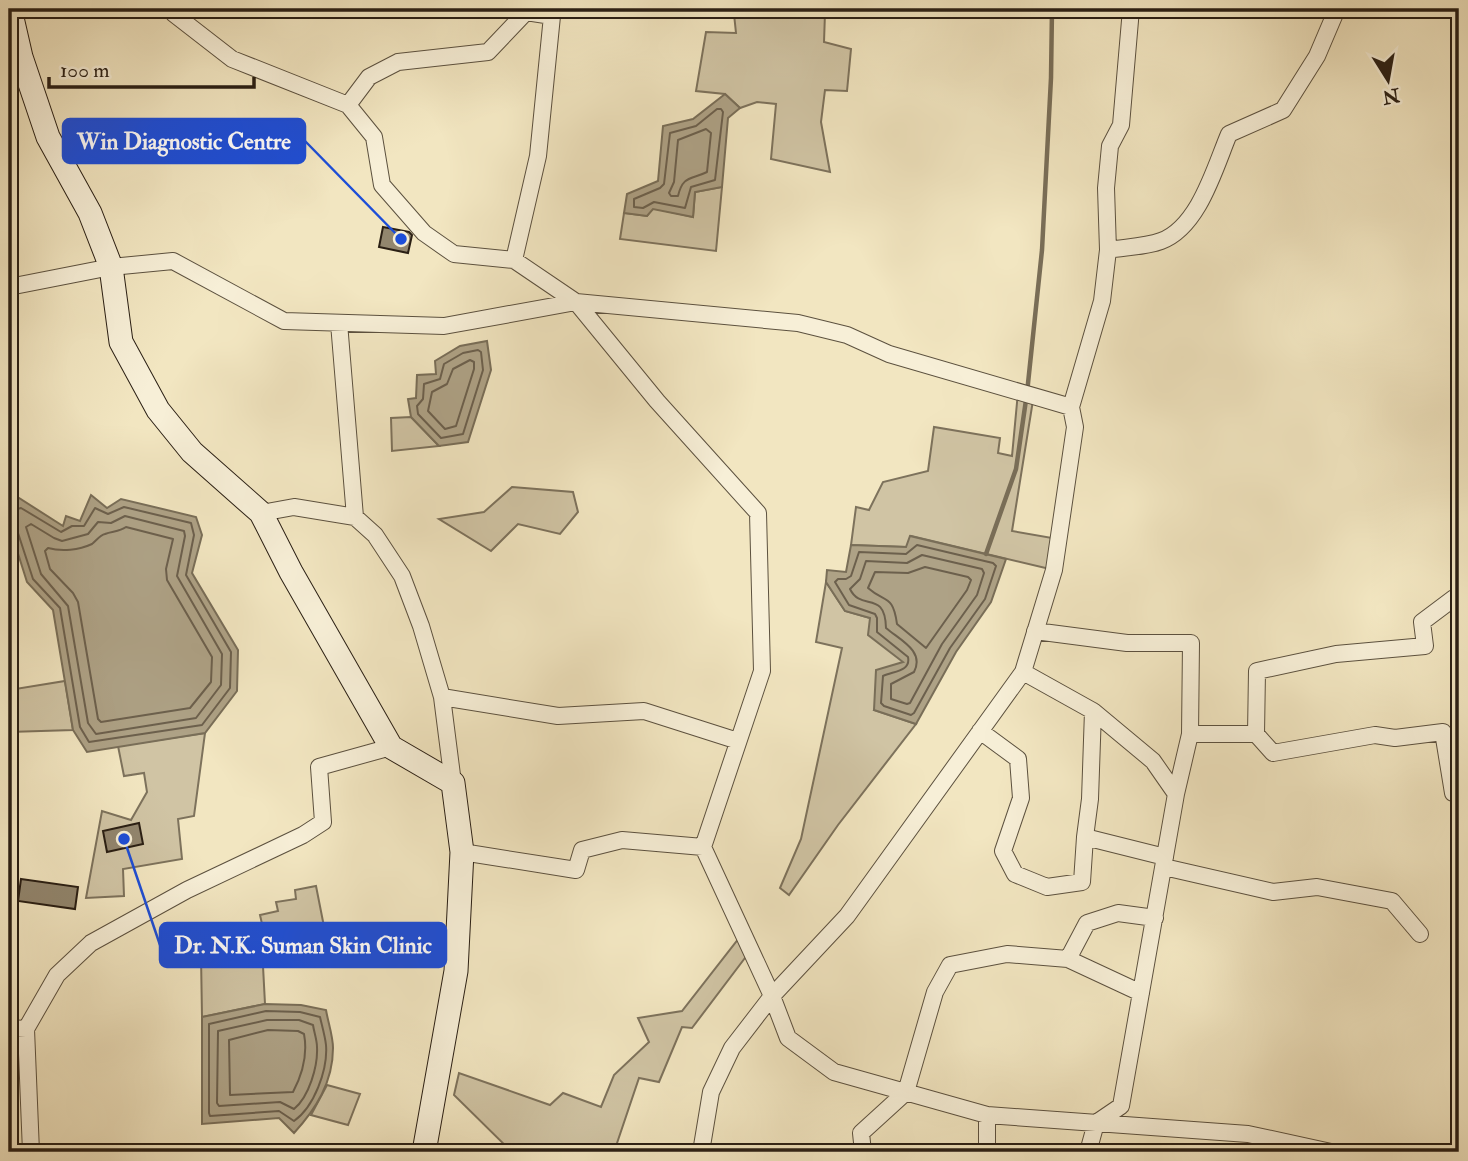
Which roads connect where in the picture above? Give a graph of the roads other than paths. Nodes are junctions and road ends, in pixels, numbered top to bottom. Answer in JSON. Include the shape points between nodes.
{"nodes":[{"id":1,"x":10,"y":9,"type":"edge"},
{"id":2,"x":171,"y":9,"type":"edge"},
{"id":3,"x":1131,"y":9,"type":"edge"},
{"id":4,"x":1337,"y":9,"type":"edge"},
{"id":5,"x":554,"y":12,"type":"edge"},
{"id":6,"x":348,"y":105,"type":"junction"},
{"id":7,"x":1108,"y":250,"type":"junction"},
{"id":8,"x":514,"y":260,"type":"junction"},
{"id":9,"x":111,"y":267,"type":"junction"},
{"id":10,"x":9,"y":287,"type":"edge"},
{"id":11,"x":576,"y":302,"type":"junction"},
{"id":12,"x":339,"y":323,"type":"junction"},
{"id":13,"x":1071,"y":407,"type":"junction"},
{"id":14,"x":261,"y":513,"type":"junction"},
{"id":15,"x":355,"y":517,"type":"junction"},
{"id":16,"x":1459,"y":598,"type":"edge"},
{"id":17,"x":1035,"y":631,"type":"junction"},
{"id":18,"x":1023,"y":672,"type":"junction"},
{"id":19,"x":442,"y":697,"type":"junction"},
{"id":20,"x":1093,"y":711,"type":"junction"},
{"id":21,"x":980,"y":731,"type":"junction"},
{"id":22,"x":1190,"y":734,"type":"junction"},
{"id":23,"x":1256,"y":734,"type":"junction"},
{"id":24,"x":738,"y":741,"type":"junction"},
{"id":25,"x":391,"y":747,"type":"junction"},
{"id":26,"x":453,"y":783,"type":"junction"},
{"id":27,"x":1176,"y":794,"type":"junction"},
{"id":28,"x":1459,"y":795,"type":"edge"},
{"id":29,"x":1086,"y":837,"type":"junction"},
{"id":30,"x":703,"y":846,"type":"junction"},
{"id":31,"x":462,"y":852,"type":"junction"},
{"id":32,"x":1165,"y":862,"type":"junction"},
{"id":33,"x":1155,"y":918,"type":"junction"},
{"id":34,"x":1420,"y":934,"type":"dead end"},
{"id":35,"x":1068,"y":959,"type":"junction"},
{"id":36,"x":1141,"y":993,"type":"junction"},
{"id":37,"x":772,"y":996,"type":"junction"},
{"id":38,"x":9,"y":1028,"type":"edge"},
{"id":39,"x":26,"y":1029,"type":"junction"},
{"id":40,"x":906,"y":1092,"type":"junction"},
{"id":41,"x":987,"y":1115,"type":"junction"},
{"id":42,"x":1096,"y":1124,"type":"junction"},
{"id":43,"x":31,"y":1152,"type":"edge"},
{"id":44,"x":424,"y":1152,"type":"edge"},
{"id":45,"x":701,"y":1152,"type":"edge"},
{"id":46,"x":863,"y":1152,"type":"edge"},
{"id":47,"x":988,"y":1152,"type":"edge"},
{"id":48,"x":1088,"y":1152,"type":"edge"},
{"id":49,"x":1331,"y":1152,"type":"edge"}],
"edges":[{"from":1,"to":9,"type":"main road","via":[[48,137],[90,213]]},
{"from":2,"to":6,"type":"street","via":[[232,59]]},
{"from":3,"to":7,"type":"street","via":[[1121,125],[1110,146],[1105,188]]},
{"from":4,"to":7,"type":"street","via":[[1317,56],[1283,110],[1229,134],[1200,202],[1185,224],[1163,241]]},
{"from":5,"to":6,"type":"street","via":[[526,12],[488,52],[398,62],[369,77]]},
{"from":5,"to":8,"type":"street","via":[[538,156]]},
{"from":6,"to":8,"type":"street","via":[[374,136],[382,185],[424,233],[454,254]]},
{"from":7,"to":13,"type":"street","via":[[1102,301]]},
{"from":8,"to":11,"type":"street"},
{"from":9,"to":10,"type":"street"},
{"from":9,"to":12,"type":"street","via":[[173,261],[284,321]]},
{"from":9,"to":14,"type":"main road","via":[[121,342],[158,410],[192,452]]},
{"from":11,"to":12,"type":"street","via":[[444,326]]},
{"from":11,"to":13,"type":"street","via":[[797,323]]},
{"from":11,"to":24,"type":"street","via":[[758,513],[762,671]]},
{"from":12,"to":15,"type":"street"},
{"from":13,"to":17,"type":"street","via":[[1075,427],[1054,570]]},
{"from":14,"to":15,"type":"street","via":[[294,507]]},
{"from":14,"to":25,"type":"main road"},
{"from":15,"to":19,"type":"street","via":[[375,535],[402,576]]},
{"from":16,"to":23,"type":"street","via":[[1422,622],[1425,646],[1336,654],[1257,671]]},
{"from":17,"to":18,"type":"street"},
{"from":17,"to":22,"type":"street","via":[[1127,643],[1191,643]]},
{"from":18,"to":20,"type":"street"},
{"from":18,"to":21,"type":"street"},
{"from":19,"to":24,"type":"street","via":[[558,716],[644,711]]},
{"from":19,"to":26,"type":"street"},
{"from":20,"to":27,"type":"street","via":[[1153,761]]},
{"from":20,"to":29,"type":"street"},
{"from":21,"to":29,"type":"street","via":[[1018,759],[1021,798],[1003,851],[1015,874],[1047,887],[1082,882]]},
{"from":21,"to":37,"type":"street","via":[[847,916]]},
{"from":22,"to":23,"type":"street"},
{"from":22,"to":27,"type":"street"},
{"from":23,"to":28,"type":"street","via":[[1273,753],[1375,734],[1395,738],[1443,732],[1453,793]]},
{"from":24,"to":30,"type":"street"},
{"from":25,"to":26,"type":"main road"},
{"from":25,"to":39,"type":"street","via":[[319,766],[323,822],[91,943],[57,975]]},
{"from":26,"to":31,"type":"main road"},
{"from":27,"to":32,"type":"street"},
{"from":29,"to":32,"type":"street"},
{"from":30,"to":31,"type":"street","via":[[622,840],[582,850],[576,870]]},
{"from":30,"to":37,"type":"street"},
{"from":31,"to":44,"type":"main road","via":[[456,971]]},
{"from":32,"to":33,"type":"street"},
{"from":32,"to":34,"type":"street","via":[[1273,892],[1317,887],[1392,901]]},
{"from":33,"to":35,"type":"street","via":[[1118,913],[1087,923]]},
{"from":33,"to":36,"type":"street"},
{"from":35,"to":36,"type":"street"},
{"from":35,"to":40,"type":"street","via":[[1007,954],[950,965],[935,992]]},
{"from":36,"to":42,"type":"street","via":[[1121,1106]]},
{"from":37,"to":40,"type":"street","via":[[788,1038],[834,1072]]},
{"from":37,"to":45,"type":"street","via":[[732,1048],[711,1092]]},
{"from":38,"to":39,"type":"street"},
{"from":39,"to":43,"type":"street"},
{"from":40,"to":41,"type":"street"},
{"from":40,"to":46,"type":"street","via":[[861,1133]]},
{"from":41,"to":42,"type":"street"},
{"from":41,"to":47,"type":"street"},
{"from":42,"to":48,"type":"street"},
{"from":42,"to":49,"type":"street","via":[[1248,1134]]}]}
